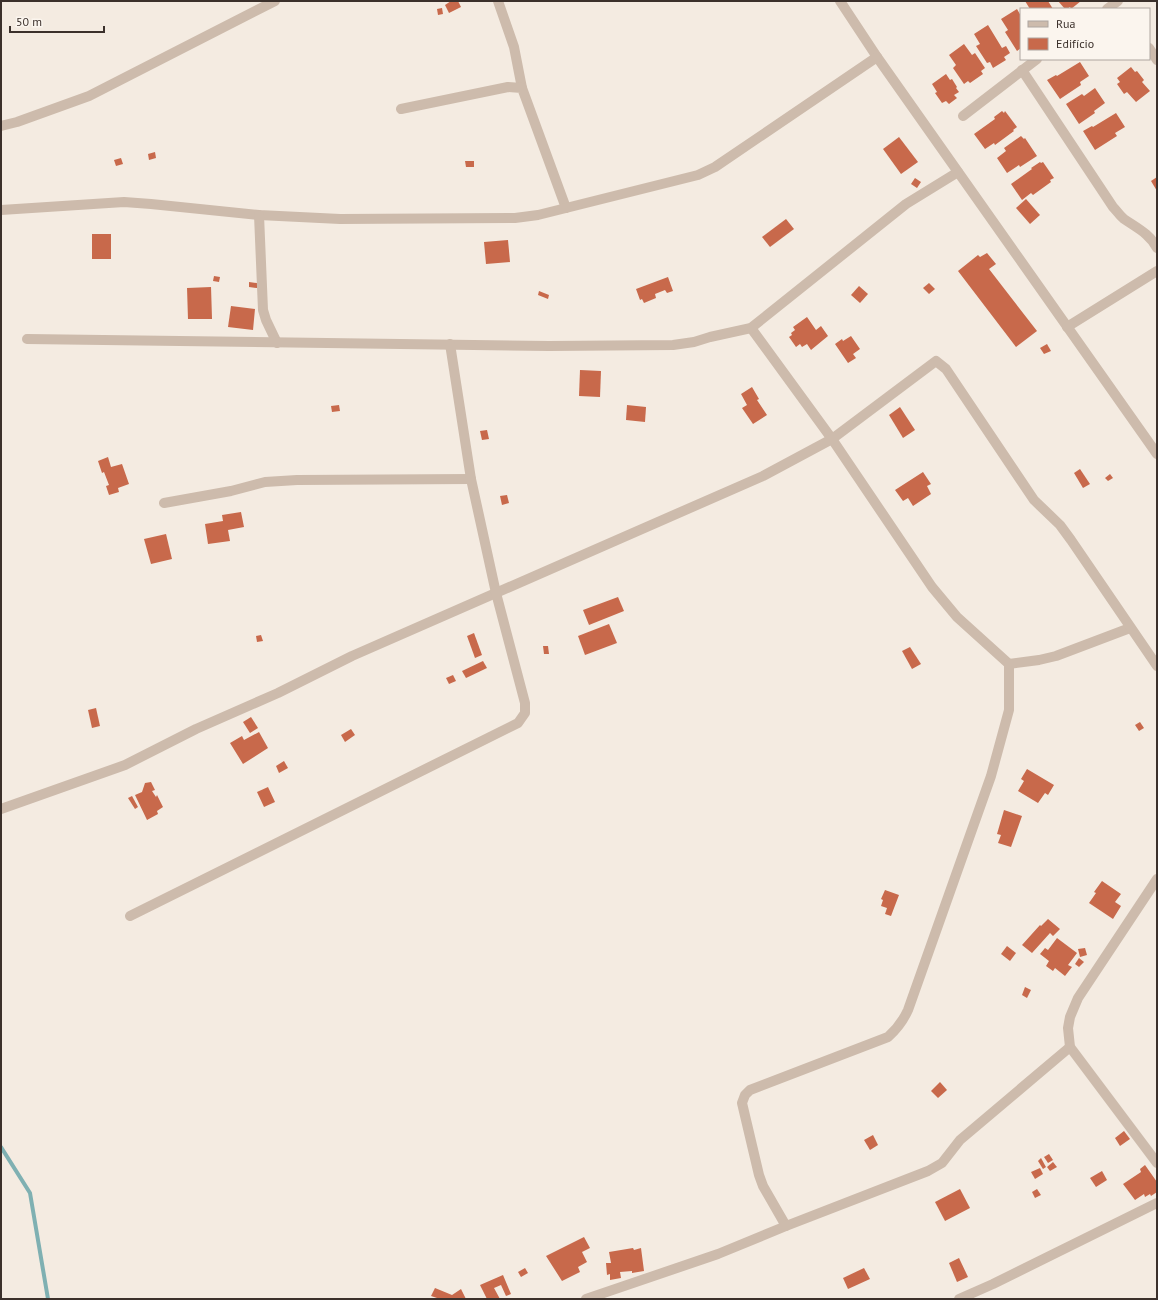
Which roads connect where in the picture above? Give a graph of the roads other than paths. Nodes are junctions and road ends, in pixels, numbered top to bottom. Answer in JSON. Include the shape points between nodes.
{"nodes":[{"id":1,"x":275,"y":1,"type":"edge"},
{"id":2,"x":498,"y":1,"type":"edge"},
{"id":3,"x":840,"y":1,"type":"edge"},
{"id":4,"x":1119,"y":1,"type":"edge"},
{"id":5,"x":1108,"y":8,"type":"edge"},
{"id":6,"x":1150,"y":50,"type":"edge"},
{"id":7,"x":877,"y":57,"type":"junction"},
{"id":8,"x":1036,"y":60,"type":"edge"},
{"id":9,"x":1157,"y":60,"type":"edge"},
{"id":10,"x":1022,"y":70,"type":"junction"},
{"id":11,"x":522,"y":88,"type":"junction"},
{"id":12,"x":401,"y":109,"type":"dead end"},
{"id":13,"x":963,"y":116,"type":"dead end"},
{"id":14,"x":1,"y":126,"type":"edge"},
{"id":15,"x":958,"y":172,"type":"junction"},
{"id":16,"x":566,"y":208,"type":"junction"},
{"id":17,"x":1,"y":210,"type":"edge"},
{"id":18,"x":259,"y":214,"type":"junction"},
{"id":19,"x":1157,"y":248,"type":"edge"},
{"id":20,"x":1157,"y":271,"type":"edge"},
{"id":21,"x":1067,"y":327,"type":"junction"},
{"id":22,"x":751,"y":328,"type":"junction"},
{"id":23,"x":27,"y":339,"type":"dead end"},
{"id":24,"x":277,"y":343,"type":"junction"},
{"id":25,"x":450,"y":344,"type":"junction"},
{"id":26,"x":832,"y":439,"type":"junction"},
{"id":27,"x":1157,"y":454,"type":"edge"},
{"id":28,"x":471,"y":479,"type":"junction"},
{"id":29,"x":164,"y":503,"type":"dead end"},
{"id":30,"x":496,"y":593,"type":"junction"},
{"id":31,"x":1130,"y":628,"type":"junction"},
{"id":32,"x":1009,"y":664,"type":"junction"},
{"id":33,"x":1157,"y":666,"type":"edge"},
{"id":34,"x":1,"y":809,"type":"edge"},
{"id":35,"x":1157,"y":879,"type":"edge"},
{"id":36,"x":130,"y":916,"type":"dead end"},
{"id":37,"x":1070,"y":1047,"type":"junction"},
{"id":38,"x":1157,"y":1163,"type":"edge"},
{"id":39,"x":1157,"y":1203,"type":"edge"},
{"id":40,"x":786,"y":1226,"type":"junction"},
{"id":41,"x":586,"y":1299,"type":"edge"},
{"id":42,"x":959,"y":1299,"type":"edge"}],
"edges":[{"from":1,"to":14,"type":"street","via":[[89,96]]},
{"from":2,"to":11,"type":"street","via":[[514,47]]},
{"from":3,"to":7,"type":"street"},
{"from":4,"to":5,"type":"street"},
{"from":6,"to":9,"type":"street"},
{"from":7,"to":15,"type":"street"},
{"from":7,"to":16,"type":"street","via":[[715,167],[698,175]]},
{"from":8,"to":10,"type":"street"},
{"from":10,"to":13,"type":"street"},
{"from":10,"to":19,"type":"street","via":[[1113,207],[1147,234]]},
{"from":11,"to":12,"type":"street","via":[[508,87]]},
{"from":11,"to":16,"type":"street"},
{"from":15,"to":21,"type":"street"},
{"from":15,"to":22,"type":"street","via":[[906,204]]},
{"from":16,"to":18,"type":"street","via":[[515,218],[340,219]]},
{"from":17,"to":18,"type":"street","via":[[124,202]]},
{"from":18,"to":24,"type":"street","via":[[263,310]]},
{"from":20,"to":21,"type":"street"},
{"from":21,"to":27,"type":"street"},
{"from":22,"to":25,"type":"street","via":[[673,345]]},
{"from":22,"to":26,"type":"street"},
{"from":23,"to":24,"type":"street"},
{"from":24,"to":25,"type":"street"},
{"from":25,"to":28,"type":"street"},
{"from":26,"to":30,"type":"street","via":[[763,476]]},
{"from":26,"to":31,"type":"street","via":[[936,361],[946,369],[1034,500],[1060,525],[1071,540]]},
{"from":26,"to":32,"type":"street","via":[[941,598],[957,617]]},
{"from":28,"to":29,"type":"street","via":[[265,482],[231,492]]},
{"from":28,"to":30,"type":"street"},
{"from":30,"to":34,"type":"street","via":[[352,656],[125,765]]},
{"from":30,"to":36,"type":"street","via":[[525,703],[525,713],[518,723]]},
{"from":31,"to":32,"type":"street","via":[[1056,656]]},
{"from":31,"to":33,"type":"street"},
{"from":32,"to":40,"type":"street","via":[[1009,710],[991,776],[903,1020],[888,1037],[750,1090],[745,1095],[742,1103],[759,1176]]},
{"from":35,"to":37,"type":"street","via":[[1078,998],[1068,1028]]},
{"from":37,"to":38,"type":"street"},
{"from":37,"to":40,"type":"street","via":[[960,1140],[942,1163],[928,1171]]},
{"from":39,"to":42,"type":"street"},
{"from":40,"to":41,"type":"street","via":[[718,1254]]}]}
